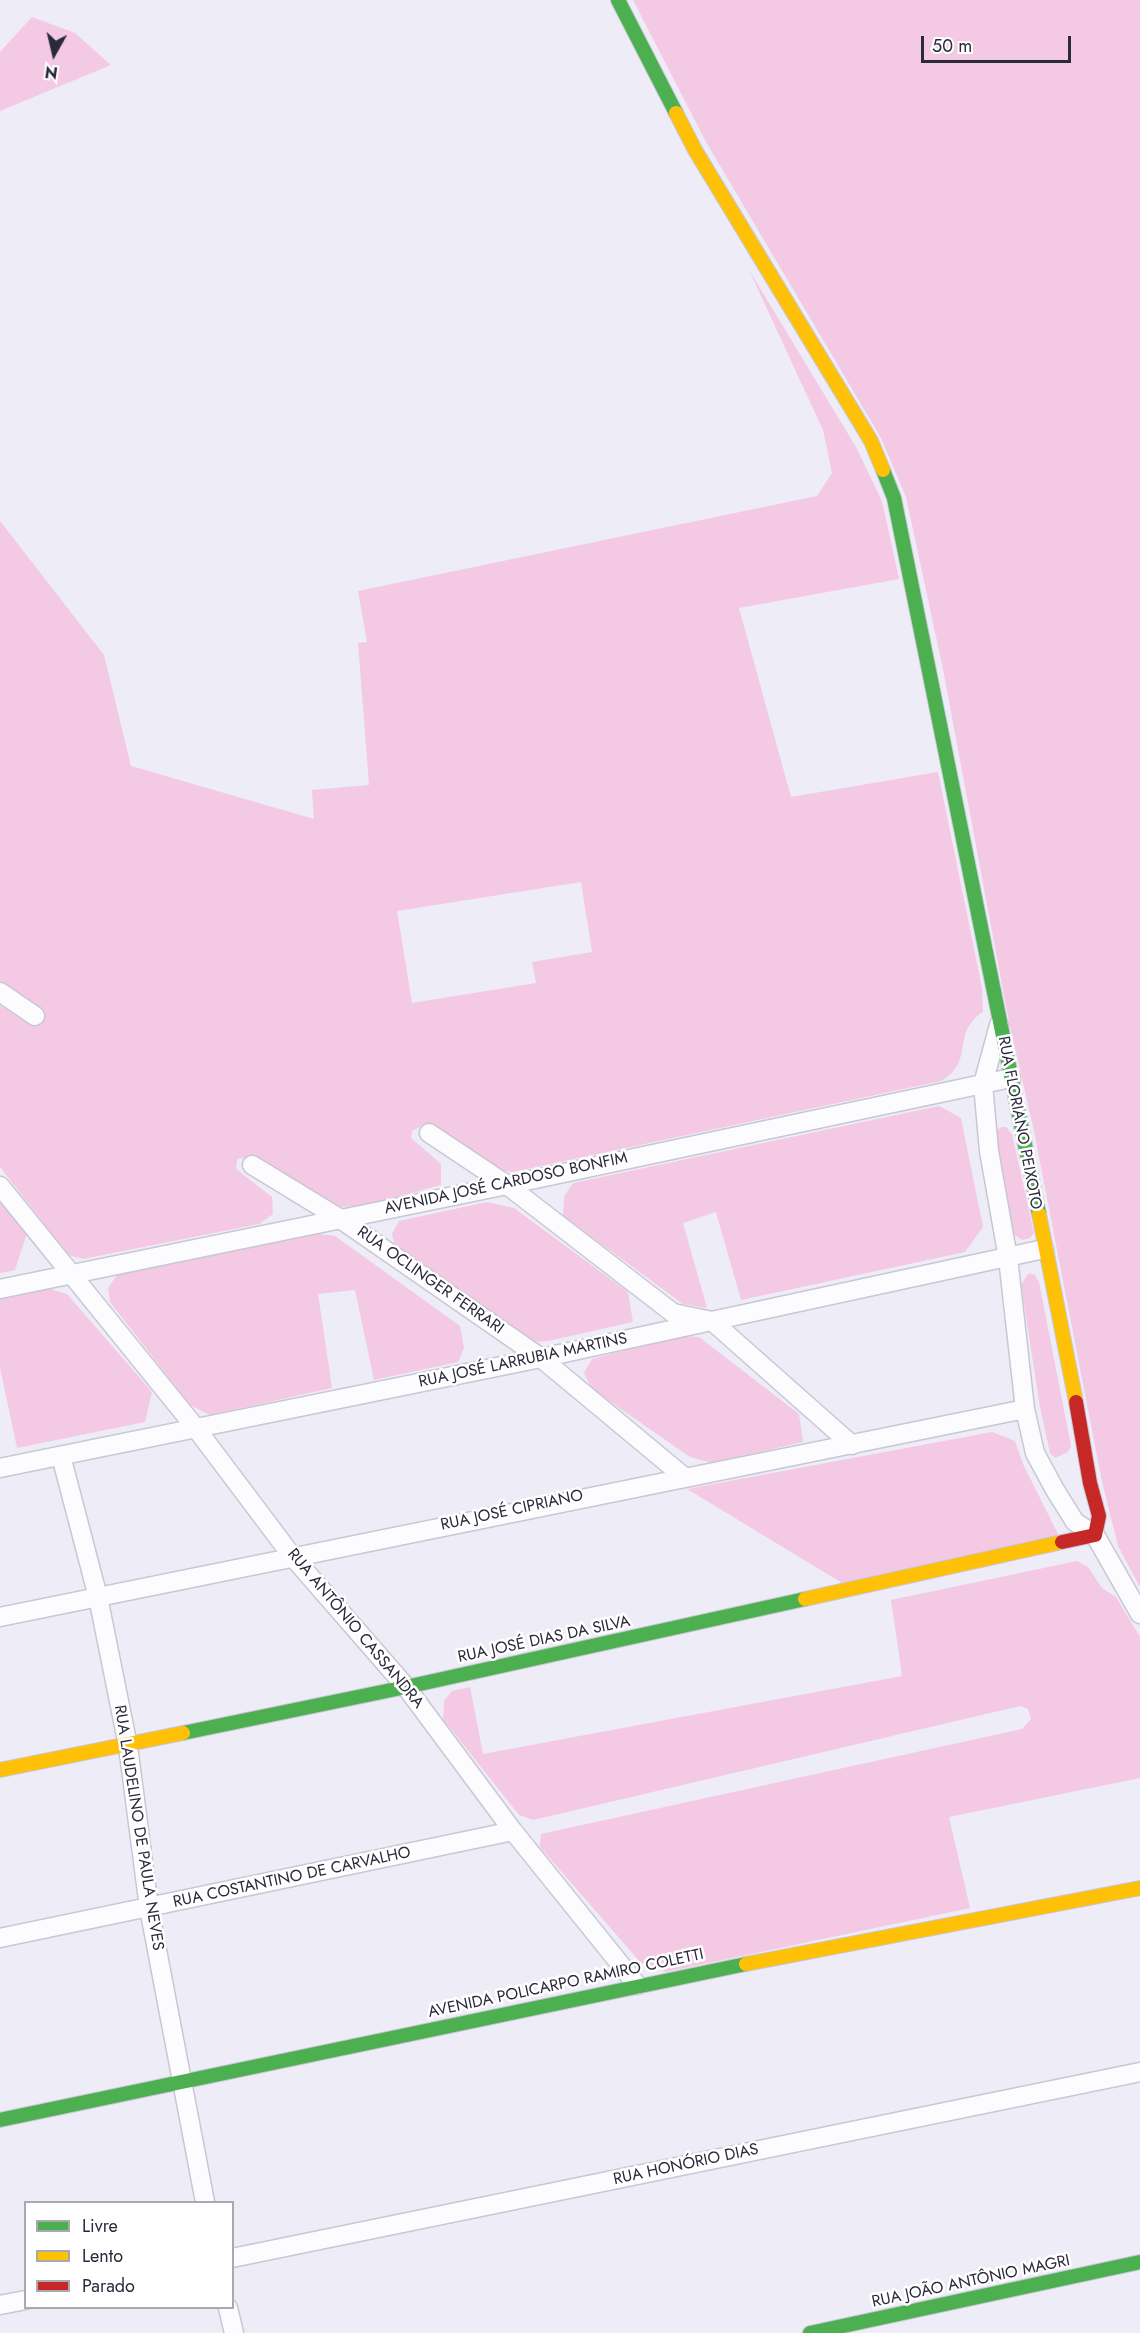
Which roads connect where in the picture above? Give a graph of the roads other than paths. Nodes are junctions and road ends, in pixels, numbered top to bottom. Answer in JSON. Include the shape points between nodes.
{"nodes":[{"id":1,"x":618,"y":0,"type":"edge"},
{"id":2,"x":0,"y":992,"type":"edge"},
{"id":3,"x":34,"y":1016,"type":"dead end"},
{"id":4,"x":999,"y":1025,"type":"junction"},
{"id":5,"x":1011,"y":1078,"type":"junction"},
{"id":6,"x":983,"y":1084,"type":"junction"},
{"id":7,"x":429,"y":1133,"type":"dead end"},
{"id":8,"x":252,"y":1165,"type":"dead end"},
{"id":9,"x":507,"y":1185,"type":"junction"},
{"id":10,"x":0,"y":1186,"type":"edge"},
{"id":11,"x":339,"y":1218,"type":"junction"},
{"id":12,"x":1044,"y":1249,"type":"junction"},
{"id":13,"x":1008,"y":1258,"type":"junction"},
{"id":14,"x":70,"y":1274,"type":"junction"},
{"id":15,"x":0,"y":1288,"type":"edge"},
{"id":16,"x":712,"y":1321,"type":"junction"},
{"id":17,"x":541,"y":1358,"type":"junction"},
{"id":18,"x":1025,"y":1409,"type":"junction"},
{"id":19,"x":195,"y":1427,"type":"junction"},
{"id":20,"x":852,"y":1445,"type":"junction"},
{"id":21,"x":61,"y":1456,"type":"junction"},
{"id":22,"x":0,"y":1468,"type":"edge"},
{"id":23,"x":683,"y":1476,"type":"junction"},
{"id":24,"x":1095,"y":1536,"type":"junction"},
{"id":25,"x":292,"y":1556,"type":"junction"},
{"id":26,"x":98,"y":1597,"type":"junction"},
{"id":27,"x":1140,"y":1614,"type":"edge"},
{"id":28,"x":0,"y":1617,"type":"edge"},
{"id":29,"x":406,"y":1687,"type":"junction"},
{"id":30,"x":128,"y":1746,"type":"junction"},
{"id":31,"x":0,"y":1770,"type":"edge"},
{"id":32,"x":513,"y":1831,"type":"junction"},
{"id":33,"x":1140,"y":1888,"type":"edge"},
{"id":34,"x":148,"y":1908,"type":"junction"},
{"id":35,"x":0,"y":1938,"type":"edge"},
{"id":36,"x":637,"y":1985,"type":"junction"},
{"id":37,"x":1140,"y":2072,"type":"edge"},
{"id":38,"x":181,"y":2082,"type":"junction"},
{"id":39,"x":0,"y":2120,"type":"edge"},
{"id":40,"x":205,"y":2201,"type":"edge"},
{"id":41,"x":234,"y":2258,"type":"edge"},
{"id":42,"x":1140,"y":2262,"type":"edge"},
{"id":43,"x":24,"y":2300,"type":"edge"},
{"id":44,"x":0,"y":2305,"type":"edge"},
{"id":45,"x":228,"y":2309,"type":"edge"},
{"id":46,"x":827,"y":2331,"type":"edge"},
{"id":47,"x":234,"y":2333,"type":"edge"},
{"id":48,"x":810,"y":2333,"type":"edge"}],
"edges":[{"from":1,"to":4,"type":"street","via":[[695,150],[871,441],[894,498]]},
{"from":2,"to":3,"type":"street"},
{"from":4,"to":5,"type":"street","name":"RUA FLORIANO PEIXOTO"},
{"from":4,"to":6,"type":"street","name":"RUA FLORIANO PEIXOTO"},
{"from":5,"to":6,"type":"street","name":"AVENIDA JOSÉ CARDOSO BONFIM"},
{"from":5,"to":12,"type":"street","name":"RUA FLORIANO PEIXOTO"},
{"from":6,"to":9,"type":"street","name":"AVENIDA JOSÉ CARDOSO BONFIM"},
{"from":6,"to":13,"type":"street","name":"RUA FLORIANO PEIXOTO","via":[[989,1151]]},
{"from":7,"to":9,"type":"street"},
{"from":8,"to":11,"type":"street","name":"RUA OCLINGER FERRARI"},
{"from":9,"to":11,"type":"street","name":"AVENIDA JOSÉ CARDOSO BONFIM"},
{"from":9,"to":16,"type":"street","via":[[673,1313]]},
{"from":10,"to":14,"type":"street","name":"RUA ANTÔNIO CASSANDRA"},
{"from":11,"to":14,"type":"street","name":"AVENIDA JOSÉ CARDOSO BONFIM"},
{"from":11,"to":17,"type":"street","name":"RUA OCLINGER FERRARI"},
{"from":12,"to":13,"type":"street","name":"RUA JOSÉ LARRUBIA MARTINS"},
{"from":12,"to":24,"type":"street","name":"RUA FLORIANO PEIXOTO","via":[[1099,1516]]},
{"from":13,"to":16,"type":"street","name":"RUA JOSÉ LARRUBIA MARTINS"},
{"from":13,"to":18,"type":"street","name":"RUA FLORIANO PEIXOTO"},
{"from":14,"to":15,"type":"street","name":"AVENIDA JOSÉ CARDOSO BONFIM"},
{"from":14,"to":19,"type":"street","name":"RUA ANTÔNIO CASSANDRA"},
{"from":16,"to":17,"type":"street","name":"RUA JOSÉ LARRUBIA MARTINS"},
{"from":16,"to":20,"type":"street"},
{"from":17,"to":19,"type":"street","name":"RUA JOSÉ LARRUBIA MARTINS"},
{"from":17,"to":23,"type":"street","name":"RUA OCLINGER FERRARI"},
{"from":18,"to":20,"type":"street","name":"RUA JOSÉ CIPRIANO"},
{"from":18,"to":24,"type":"street","name":"RUA FLORIANO PEIXOTO","via":[[1035,1453],[1055,1490],[1075,1522]]},
{"from":19,"to":21,"type":"street","name":"RUA JOSÉ LARRUBIA MARTINS"},
{"from":19,"to":25,"type":"street","name":"RUA ANTÔNIO CASSANDRA"},
{"from":20,"to":23,"type":"street","name":"RUA JOSÉ CIPRIANO"},
{"from":21,"to":22,"type":"street","name":"RUA JOSÉ LARRUBIA MARTINS"},
{"from":21,"to":26,"type":"street","name":"RUA LAUDELINO DE PAULA NEVES"},
{"from":23,"to":25,"type":"street","name":"RUA JOSÉ CIPRIANO"},
{"from":24,"to":27,"type":"street","name":"RUA FLORIANO PEIXOTO"},
{"from":24,"to":29,"type":"street","name":"RUA JOSÉ DIAS DA SILVA"},
{"from":25,"to":26,"type":"street","name":"RUA JOSÉ CIPRIANO"},
{"from":25,"to":29,"type":"street","name":"RUA ANTÔNIO CASSANDRA"},
{"from":26,"to":28,"type":"street","name":"RUA JOSÉ CIPRIANO"},
{"from":26,"to":30,"type":"street","name":"RUA LAUDELINO DE PAULA NEVES"},
{"from":29,"to":30,"type":"street","name":"RUA JOSÉ DIAS DA SILVA"},
{"from":29,"to":32,"type":"street","name":"RUA ANTÔNIO CASSANDRA"},
{"from":30,"to":31,"type":"street","name":"RUA JOSÉ DIAS DA SILVA"},
{"from":30,"to":34,"type":"street","name":"RUA LAUDELINO DE PAULA NEVES"},
{"from":32,"to":34,"type":"street","name":"RUA COSTANTINO DE CARVALHO"},
{"from":32,"to":36,"type":"street","name":"RUA ANTÔNIO CASSANDRA"},
{"from":33,"to":36,"type":"street","name":"AVENIDA POLICARPO RAMIRO COLETTI"},
{"from":34,"to":35,"type":"street","name":"RUA COSTANTINO DE CARVALHO"},
{"from":34,"to":38,"type":"street","name":"RUA LAUDELINO DE PAULA NEVES"},
{"from":36,"to":38,"type":"street","name":"AVENIDA POLICARPO RAMIRO COLETTI"},
{"from":37,"to":41,"type":"street","name":"RUA HONÓRIO DIAS"},
{"from":38,"to":39,"type":"street","name":"AVENIDA POLICARPO RAMIRO COLETTI"},
{"from":38,"to":40,"type":"street","name":"RUA LAUDELINO DE PAULA NEVES"},
{"from":42,"to":46,"type":"street","name":"RUA JOÃO ANTÔNIO MAGRI"},
{"from":43,"to":44,"type":"street"},
{"from":45,"to":47,"type":"street"},
{"from":46,"to":48,"type":"street","name":"RUA JOÃO ANTÔNIO MAGRI"}]}
